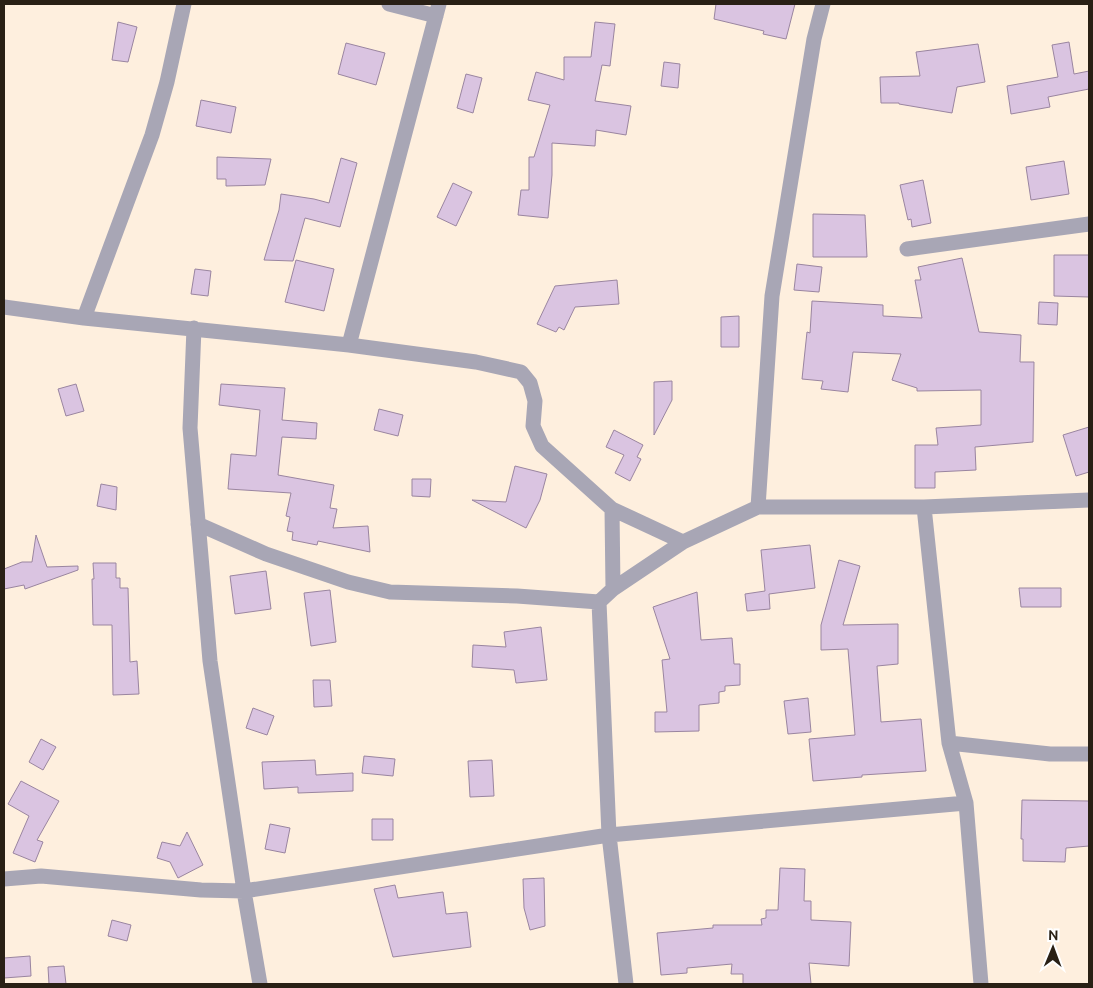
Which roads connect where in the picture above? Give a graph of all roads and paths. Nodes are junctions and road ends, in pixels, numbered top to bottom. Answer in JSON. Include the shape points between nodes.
{"nodes":[{"id":1,"x":184,"y":4,"type":"edge"},
{"id":2,"x":389,"y":4,"type":"edge"},
{"id":3,"x":823,"y":4,"type":"edge"},
{"id":4,"x":438,"y":10,"type":"edge"},
{"id":5,"x":1089,"y":224,"type":"edge"},
{"id":6,"x":907,"y":249,"type":"dead end"},
{"id":7,"x":4,"y":307,"type":"edge"},
{"id":8,"x":84,"y":318,"type":"junction"},
{"id":9,"x":194,"y":328,"type":"junction"},
{"id":10,"x":349,"y":345,"type":"junction"},
{"id":11,"x":1089,"y":500,"type":"edge"},
{"id":12,"x":758,"y":507,"type":"junction"},
{"id":13,"x":924,"y":507,"type":"junction"},
{"id":14,"x":612,"y":509,"type":"junction"},
{"id":15,"x":198,"y":524,"type":"junction"},
{"id":16,"x":683,"y":542,"type":"junction"},
{"id":17,"x":613,"y":589,"type":"junction"},
{"id":18,"x":599,"y":602,"type":"junction"},
{"id":19,"x":949,"y":743,"type":"junction"},
{"id":20,"x":1089,"y":754,"type":"edge"},
{"id":21,"x":966,"y":803,"type":"junction"},
{"id":22,"x":609,"y":835,"type":"junction"},
{"id":23,"x":4,"y":878,"type":"edge"},
{"id":24,"x":244,"y":891,"type":"junction"},
{"id":25,"x":260,"y":984,"type":"edge"},
{"id":26,"x":626,"y":984,"type":"edge"},
{"id":27,"x":981,"y":984,"type":"edge"}],
"edges":[{"from":1,"to":8,"type":"street","via":[[152,135]]},
{"from":2,"to":4,"type":"street"},
{"from":3,"to":12,"type":"street","via":[[814,39],[772,296]]},
{"from":4,"to":10,"type":"street"},
{"from":5,"to":6,"type":"street"},
{"from":7,"to":8,"type":"street"},
{"from":8,"to":9,"type":"street"},
{"from":9,"to":10,"type":"street"},
{"from":9,"to":15,"type":"street","via":[[190,428]]},
{"from":10,"to":14,"type":"street","via":[[476,362],[521,372],[530,383],[534,401],[533,426],[542,446]]},
{"from":11,"to":13,"type":"street"},
{"from":12,"to":13,"type":"street"},
{"from":12,"to":16,"type":"street"},
{"from":13,"to":19,"type":"street"},
{"from":14,"to":16,"type":"street"},
{"from":14,"to":17,"type":"street"},
{"from":15,"to":18,"type":"street","via":[[266,554],[348,582],[390,592]]},
{"from":15,"to":24,"type":"street","via":[[210,661]]},
{"from":16,"to":17,"type":"street"},
{"from":17,"to":18,"type":"street"},
{"from":18,"to":22,"type":"street"},
{"from":19,"to":20,"type":"street","via":[[1050,754]]},
{"from":19,"to":21,"type":"street"},
{"from":21,"to":22,"type":"street"},
{"from":21,"to":27,"type":"street"},
{"from":22,"to":24,"type":"street"},
{"from":22,"to":26,"type":"street"},
{"from":23,"to":24,"type":"street","via":[[41,876]]},
{"from":24,"to":25,"type":"street"}]}
